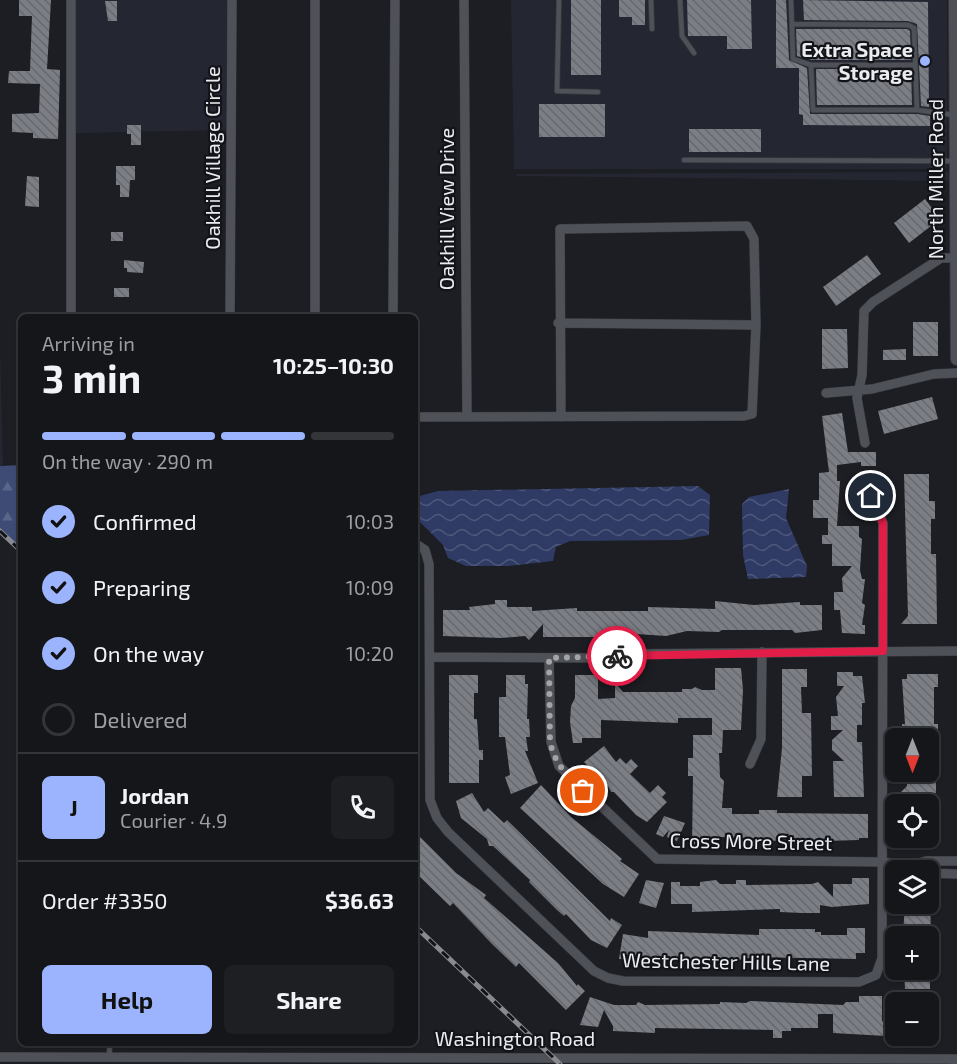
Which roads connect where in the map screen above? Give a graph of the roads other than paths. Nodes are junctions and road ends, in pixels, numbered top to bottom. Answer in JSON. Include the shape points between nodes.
{"nodes":[{"id":1,"x":71,"y":0,"type":"edge"},
{"id":2,"x":232,"y":0,"type":"edge"},
{"id":3,"x":315,"y":0,"type":"edge"},
{"id":4,"x":395,"y":0,"type":"edge"},
{"id":5,"x":464,"y":0,"type":"edge"},
{"id":6,"x":559,"y":0,"type":"edge"},
{"id":7,"x":651,"y":0,"type":"edge"},
{"id":8,"x":680,"y":0,"type":"edge"},
{"id":9,"x":791,"y":0,"type":"edge"},
{"id":10,"x":955,"y":0,"type":"edge"},
{"id":11,"x":792,"y":24,"type":"junction"},
{"id":12,"x":956,"y":24,"type":"edge"},
{"id":13,"x":652,"y":29,"type":"dead end"},
{"id":14,"x":694,"y":53,"type":"dead end"},
{"id":15,"x":811,"y":65,"type":"junction"},
{"id":16,"x":915,"y":65,"type":"junction"},
{"id":17,"x":598,"y":92,"type":"dead end"},
{"id":18,"x":917,"y":110,"type":"junction"},
{"id":19,"x":956,"y":115,"type":"edge"},
{"id":20,"x":684,"y":160,"type":"dead end"},
{"id":21,"x":955,"y":161,"type":"junction"},
{"id":22,"x":956,"y":264,"type":"edge"},
{"id":23,"x":71,"y":314,"type":"edge"},
{"id":24,"x":230,"y":314,"type":"edge"},
{"id":25,"x":315,"y":314,"type":"edge"},
{"id":26,"x":393,"y":314,"type":"edge"},
{"id":27,"x":558,"y":323,"type":"junction"},
{"id":28,"x":756,"y":325,"type":"junction"},
{"id":29,"x":957,"y":359,"type":"edge"},
{"id":30,"x":957,"y":373,"type":"edge"},
{"id":31,"x":859,"y":389,"type":"junction"},
{"id":32,"x":826,"y":393,"type":"dead end"},
{"id":33,"x":418,"y":417,"type":"edge"},
{"id":34,"x":467,"y":417,"type":"junction"},
{"id":35,"x":561,"y":417,"type":"junction"},
{"id":36,"x":865,"y":443,"type":"dead end"},
{"id":37,"x":871,"y":496,"type":"dead end"},
{"id":38,"x":418,"y":545,"type":"edge"},
{"id":39,"x":883,"y":651,"type":"junction"},
{"id":40,"x":957,"y":651,"type":"edge"},
{"id":41,"x":762,"y":652,"type":"junction"},
{"id":42,"x":430,"y":657,"type":"junction"},
{"id":43,"x":549,"y":658,"type":"junction"},
{"id":44,"x":750,"y":764,"type":"dead end"},
{"id":45,"x":939,"y":861,"type":"edge"},
{"id":46,"x":957,"y":861,"type":"edge"},
{"id":47,"x":883,"y":862,"type":"junction"},
{"id":48,"x":939,"y":873,"type":"edge"},
{"id":49,"x":957,"y":874,"type":"edge"},
{"id":50,"x":110,"y":1046,"type":"edge"},
{"id":51,"x":0,"y":1057,"type":"edge"},
{"id":52,"x":109,"y":1057,"type":"junction"},
{"id":53,"x":449,"y":1060,"type":"edge"},
{"id":54,"x":468,"y":1060,"type":"edge"},
{"id":55,"x":957,"y":1062,"type":"edge"}],
"edges":[{"from":1,"to":23,"type":"street"},
{"from":2,"to":24,"type":"street","name":"Oakhill Village Circle"},
{"from":3,"to":25,"type":"street"},
{"from":4,"to":26,"type":"street"},
{"from":5,"to":34,"type":"street","name":"Oakhill View Drive"},
{"from":6,"to":17,"type":"lane","via":[[557,91]]},
{"from":7,"to":13,"type":"lane"},
{"from":8,"to":14,"type":"lane","via":[[682,36]]},
{"from":9,"to":11,"type":"lane"},
{"from":10,"to":12,"type":"street","name":"North Miller Road"},
{"from":11,"to":15,"type":"lane","via":[[793,59]]},
{"from":11,"to":16,"type":"lane","via":[[908,25],[914,28]]},
{"from":12,"to":19,"type":"street","name":"North Miller Road"},
{"from":15,"to":16,"type":"lane"},
{"from":15,"to":18,"type":"lane","via":[[813,110]]},
{"from":16,"to":18,"type":"lane"},
{"from":18,"to":19,"type":"lane"},
{"from":19,"to":21,"type":"street","name":"North Miller Road"},
{"from":20,"to":21,"type":"lane"},
{"from":21,"to":22,"type":"street","name":"North Miller Road"},
{"from":22,"to":29,"type":"street","name":"North Miller Road"},
{"from":22,"to":31,"type":"street","via":[[940,258],[867,307],[863,316]]},
{"from":27,"to":28,"type":"street"},
{"from":27,"to":28,"type":"street","via":[[560,229],[747,226],[754,239]]},
{"from":27,"to":35,"type":"street"},
{"from":28,"to":35,"type":"street","via":[[752,414]]},
{"from":30,"to":31,"type":"street"},
{"from":31,"to":32,"type":"street"},
{"from":31,"to":36,"type":"street"},
{"from":33,"to":34,"type":"street"},
{"from":34,"to":35,"type":"street"},
{"from":37,"to":39,"type":"street","name":"Westchester Hills Lane","via":[[883,523]]},
{"from":38,"to":42,"type":"street","name":"Westchester Hills Lane","via":[[425,550],[429,564]]},
{"from":39,"to":40,"type":"street"},
{"from":39,"to":41,"type":"street"},
{"from":39,"to":47,"type":"street","name":"Westchester Hills Lane"},
{"from":41,"to":43,"type":"street"},
{"from":41,"to":44,"type":"street","via":[[761,739]]},
{"from":42,"to":43,"type":"street"},
{"from":42,"to":47,"type":"street","name":"Westchester Hills Lane","via":[[430,800],[437,818],[594,971],[608,978],[859,982],[872,978],[881,964]]},
{"from":43,"to":47,"type":"street","name":"Cross More Street","via":[[550,742],[556,760],[568,777],[657,859]]},
{"from":45,"to":46,"type":"street","name":"Cross More Street"},
{"from":48,"to":49,"type":"street"},
{"from":50,"to":52,"type":"lane"},
{"from":51,"to":52,"type":"street","name":"Washington Road"},
{"from":52,"to":53,"type":"street","name":"Washington Road"},
{"from":53,"to":54,"type":"street","name":"Washington Road"},
{"from":54,"to":55,"type":"street","name":"Washington Road"}]}
